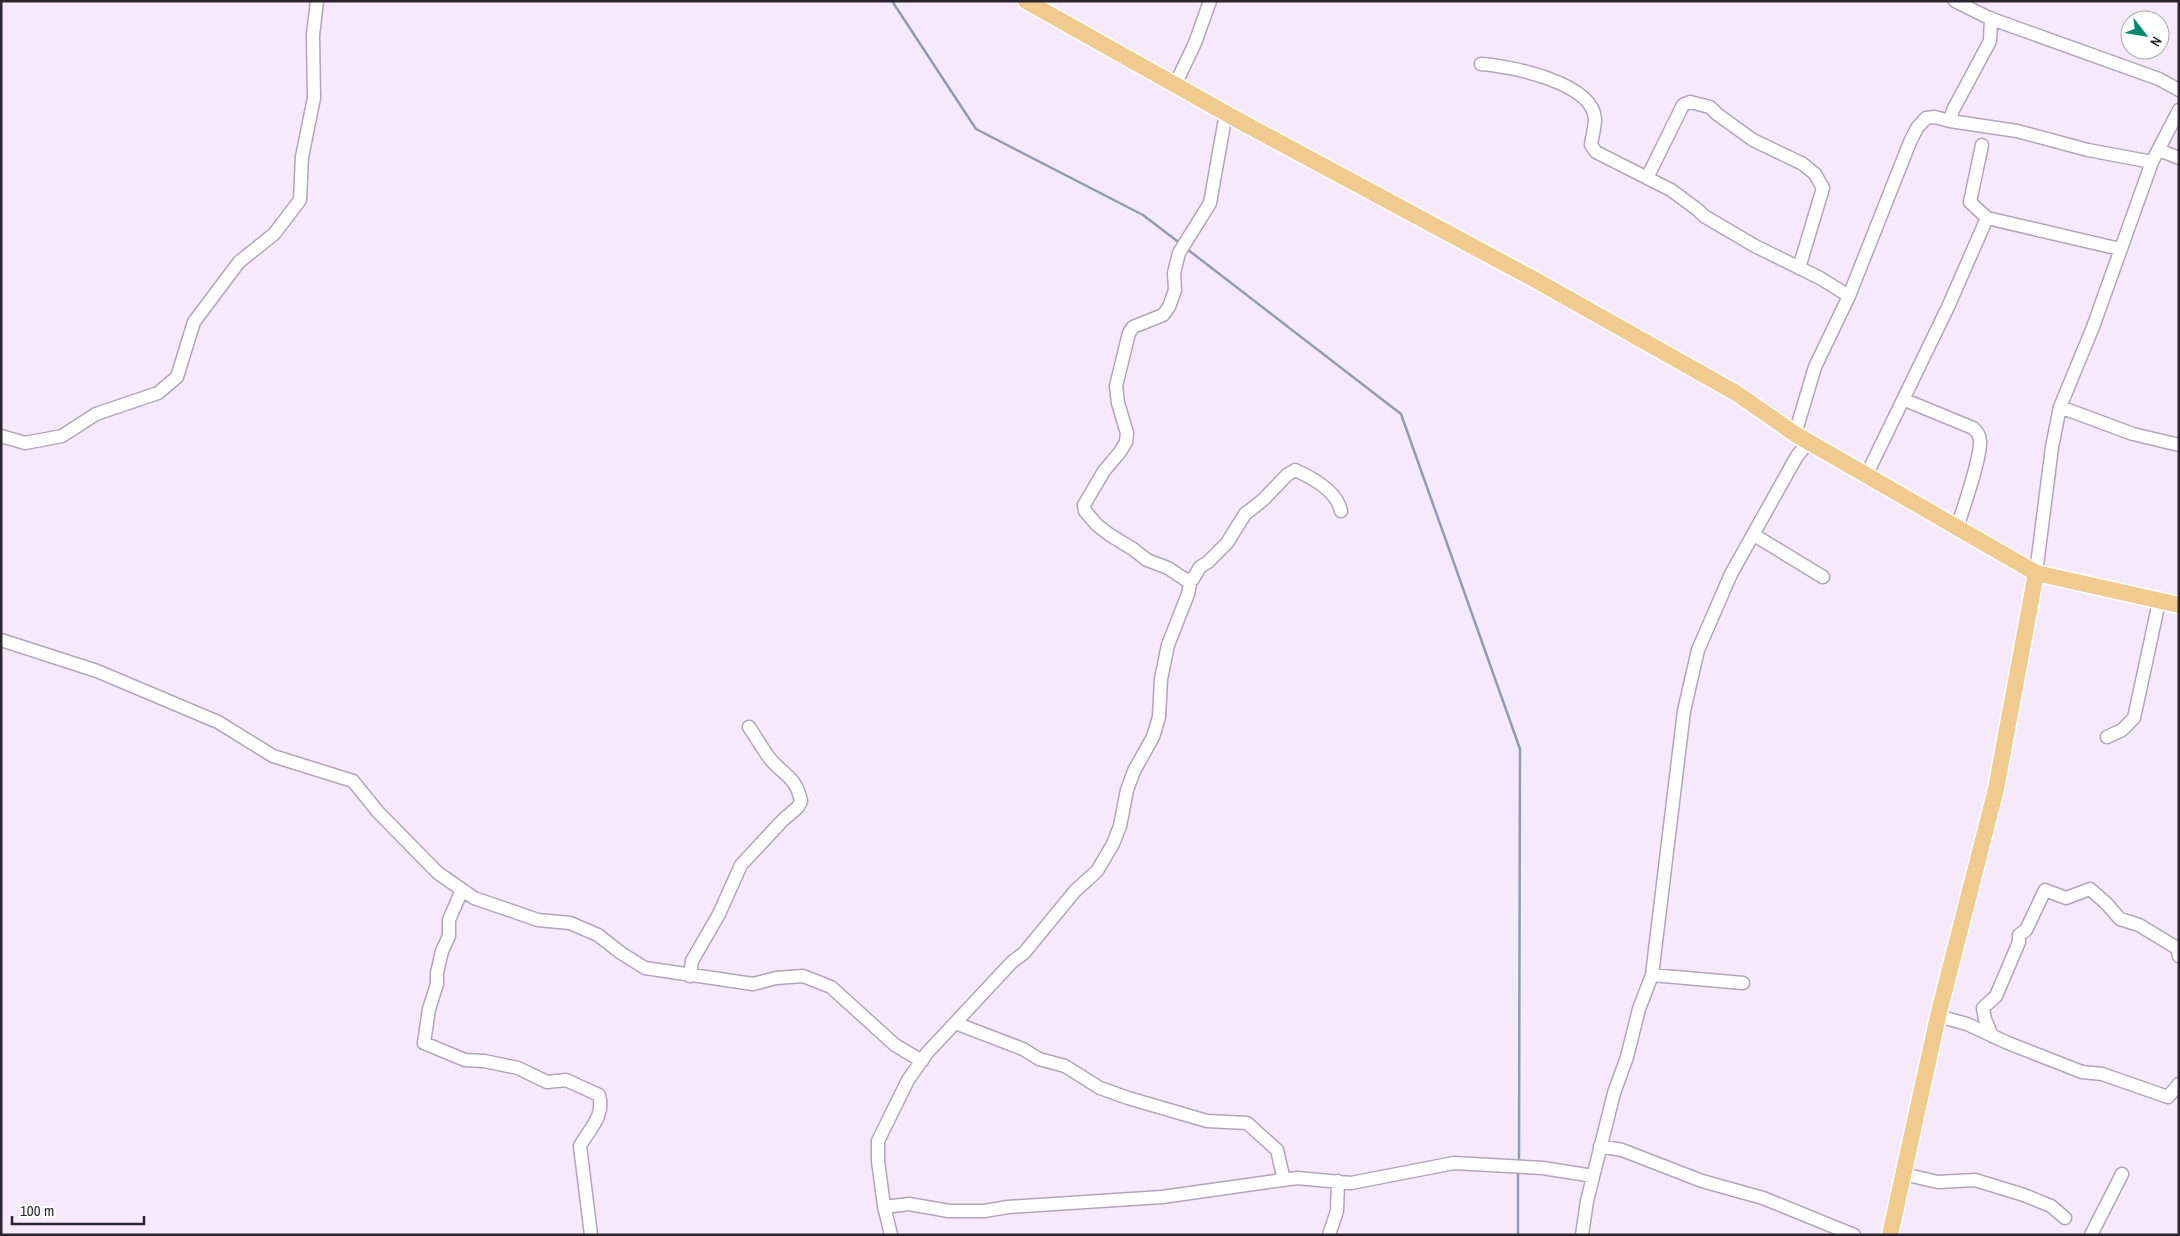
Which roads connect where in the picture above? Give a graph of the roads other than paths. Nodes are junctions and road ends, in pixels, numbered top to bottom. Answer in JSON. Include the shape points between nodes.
{"nodes":[{"id":1,"x":317,"y":1,"type":"edge"},
{"id":2,"x":1026,"y":1,"type":"edge"},
{"id":3,"x":1210,"y":1,"type":"edge"},
{"id":4,"x":1955,"y":1,"type":"edge"},
{"id":5,"x":1991,"y":18,"type":"junction"},
{"id":6,"x":1481,"y":64,"type":"dead end"},
{"id":7,"x":1175,"y":85,"type":"junction"},
{"id":8,"x":2179,"y":90,"type":"edge"},
{"id":9,"x":2179,"y":110,"type":"edge"},
{"id":10,"x":1226,"y":113,"type":"junction"},
{"id":11,"x":1950,"y":121,"type":"junction"},
{"id":12,"x":1982,"y":146,"type":"dead end"},
{"id":13,"x":2159,"y":150,"type":"junction"},
{"id":14,"x":2179,"y":158,"type":"edge"},
{"id":15,"x":2152,"y":162,"type":"junction"},
{"id":16,"x":1647,"y":178,"type":"junction"},
{"id":17,"x":1987,"y":218,"type":"junction"},
{"id":18,"x":2120,"y":249,"type":"junction"},
{"id":19,"x":1799,"y":268,"type":"junction"},
{"id":20,"x":1849,"y":296,"type":"junction"},
{"id":21,"x":1905,"y":400,"type":"junction"},
{"id":22,"x":2060,"y":407,"type":"junction"},
{"id":23,"x":1,"y":436,"type":"edge"},
{"id":24,"x":1802,"y":438,"type":"junction"},
{"id":25,"x":2179,"y":445,"type":"edge"},
{"id":26,"x":1866,"y":476,"type":"junction"},
{"id":27,"x":1341,"y":511,"type":"dead end"},
{"id":28,"x":1957,"y":528,"type":"junction"},
{"id":29,"x":1754,"y":536,"type":"junction"},
{"id":30,"x":2036,"y":573,"type":"junction"},
{"id":31,"x":1823,"y":577,"type":"dead end"},
{"id":32,"x":1191,"y":579,"type":"junction"},
{"id":33,"x":2159,"y":602,"type":"junction"},
{"id":34,"x":2179,"y":605,"type":"edge"},
{"id":35,"x":1,"y":640,"type":"edge"},
{"id":36,"x":749,"y":726,"type":"dead end"},
{"id":37,"x":2107,"y":737,"type":"dead end"},
{"id":38,"x":462,"y":890,"type":"junction"},
{"id":39,"x":2179,"y":956,"type":"edge"},
{"id":40,"x":1652,"y":975,"type":"junction"},
{"id":41,"x":690,"y":976,"type":"junction"},
{"id":42,"x":1743,"y":983,"type":"dead end"},
{"id":43,"x":1938,"y":1016,"type":"junction"},
{"id":44,"x":955,"y":1023,"type":"junction"},
{"id":45,"x":1992,"y":1036,"type":"junction"},
{"id":46,"x":922,"y":1062,"type":"junction"},
{"id":47,"x":2179,"y":1084,"type":"edge"},
{"id":48,"x":2174,"y":1101,"type":"edge"},
{"id":49,"x":1600,"y":1146,"type":"junction"},
{"id":50,"x":1903,"y":1174,"type":"junction"},
{"id":51,"x":2122,"y":1174,"type":"dead end"},
{"id":52,"x":1593,"y":1176,"type":"junction"},
{"id":53,"x":1284,"y":1180,"type":"junction"},
{"id":54,"x":1338,"y":1181,"type":"junction"},
{"id":55,"x":884,"y":1207,"type":"junction"},
{"id":56,"x":2064,"y":1218,"type":"dead end"},
{"id":57,"x":591,"y":1235,"type":"edge"},
{"id":58,"x":891,"y":1235,"type":"edge"},
{"id":59,"x":1329,"y":1235,"type":"edge"},
{"id":60,"x":1582,"y":1235,"type":"edge"},
{"id":61,"x":1854,"y":1235,"type":"edge"},
{"id":62,"x":1890,"y":1235,"type":"edge"},
{"id":63,"x":2091,"y":1235,"type":"edge"}],
"edges":[{"from":1,"to":23,"type":"street","via":[[313,35],[314,98],[302,157],[300,200],[274,234],[239,262],[194,322],[177,377],[158,393],[96,414],[62,436],[25,443]]},
{"from":2,"to":7,"type":"main road"},
{"from":3,"to":7,"type":"street"},
{"from":4,"to":5,"type":"street"},
{"from":5,"to":8,"type":"street","via":[[2160,79]]},
{"from":5,"to":11,"type":"street","via":[[1990,41]]},
{"from":6,"to":16,"type":"street","via":[[1506,65],[1568,85],[1589,104],[1595,117],[1591,145],[1596,152]]},
{"from":7,"to":10,"type":"main road"},
{"from":9,"to":13,"type":"street"},
{"from":10,"to":24,"type":"main road","via":[[1668,354],[1736,393]]},
{"from":10,"to":32,"type":"street","via":[[1210,203],[1179,253],[1174,273],[1175,290],[1169,307],[1163,315],[1133,327],[1125,346],[1116,386],[1127,433],[1126,442],[1084,505],[1097,525],[1147,560],[1186,580]]},
{"from":11,"to":15,"type":"street","via":[[2017,131],[2088,150]]},
{"from":11,"to":20,"type":"street","via":[[1926,118],[1917,128]]},
{"from":12,"to":17,"type":"street","via":[[1970,202]]},
{"from":13,"to":14,"type":"street"},
{"from":13,"to":15,"type":"street"},
{"from":15,"to":18,"type":"street"},
{"from":16,"to":19,"type":"street","via":[[1671,190],[1704,216]]},
{"from":16,"to":19,"type":"street","via":[[1683,105],[1690,102],[1710,107],[1753,140],[1803,164],[1815,174],[1823,188]]},
{"from":17,"to":18,"type":"street"},
{"from":17,"to":21,"type":"street"},
{"from":18,"to":22,"type":"street"},
{"from":19,"to":20,"type":"street"},
{"from":20,"to":24,"type":"street","via":[[1815,367],[1799,424]]},
{"from":21,"to":26,"type":"street"},
{"from":21,"to":28,"type":"street","via":[[1973,428],[1979,434],[1977,458]]},
{"from":22,"to":25,"type":"street","via":[[2133,434]]},
{"from":22,"to":30,"type":"street"},
{"from":24,"to":26,"type":"main road"},
{"from":24,"to":29,"type":"street","via":[[1797,456]]},
{"from":26,"to":28,"type":"main road"},
{"from":27,"to":32,"type":"street","via":[[1339,502],[1325,488],[1295,470],[1245,514],[1227,543]]},
{"from":28,"to":30,"type":"main road"},
{"from":29,"to":31,"type":"street"},
{"from":29,"to":40,"type":"street","via":[[1731,574],[1698,650],[1684,711]]},
{"from":30,"to":33,"type":"main road"},
{"from":30,"to":43,"type":"main road","via":[[1996,789]]},
{"from":32,"to":44,"type":"street","via":[[1168,645],[1161,679],[1159,717],[1153,737],[1127,790],[1113,844],[1097,871],[1075,891],[1024,953]]},
{"from":33,"to":34,"type":"main road"},
{"from":33,"to":37,"type":"street","via":[[2134,718],[2122,730]]},
{"from":35,"to":38,"type":"street","via":[[97,671],[218,722],[273,756],[352,782],[438,873]]},
{"from":36,"to":41,"type":"street","via":[[772,760],[788,775],[799,791],[801,801],[798,808],[741,865],[719,914],[692,961]]},
{"from":38,"to":41,"type":"street","via":[[474,898],[538,920],[570,923],[598,935],[645,968]]},
{"from":38,"to":57,"type":"street","via":[[449,920],[449,936],[436,973],[437,984],[424,1043],[465,1060],[518,1068],[547,1082],[566,1080],[599,1095],[602,1104],[597,1122],[580,1146]]},
{"from":39,"to":45,"type":"street","via":[[2177,948],[2139,925],[2120,919],[2090,890],[2066,898],[2045,890],[2026,930],[2019,935],[1996,996],[1983,1008]]},
{"from":40,"to":42,"type":"street"},
{"from":40,"to":49,"type":"street","via":[[1639,1009]]},
{"from":41,"to":46,"type":"street","via":[[753,984],[803,976],[831,987],[895,1044]]},
{"from":43,"to":45,"type":"street","via":[[1967,1024]]},
{"from":43,"to":50,"type":"main road"},
{"from":44,"to":46,"type":"street"},
{"from":44,"to":53,"type":"street","via":[[1023,1049],[1039,1059],[1065,1066],[1100,1088],[1128,1098],[1207,1120],[1247,1123],[1278,1150]]},
{"from":45,"to":48,"type":"street","via":[[2082,1072],[2102,1074]]},
{"from":46,"to":55,"type":"street","via":[[908,1080],[878,1141]]},
{"from":47,"to":48,"type":"street"},
{"from":49,"to":52,"type":"street"},
{"from":49,"to":61,"type":"street","via":[[1622,1150],[1702,1181],[1763,1198]]},
{"from":50,"to":56,"type":"street","via":[[1938,1182],[1974,1180],[2051,1206]]},
{"from":50,"to":62,"type":"main road"},
{"from":51,"to":63,"type":"street"},
{"from":52,"to":54,"type":"street","via":[[1543,1168],[1454,1163],[1351,1183]]},
{"from":52,"to":60,"type":"street"},
{"from":53,"to":54,"type":"street"},
{"from":53,"to":55,"type":"street","via":[[1162,1197],[984,1211],[949,1211],[908,1204]]},
{"from":54,"to":59,"type":"street","via":[[1337,1212]]},
{"from":55,"to":58,"type":"street"}]}
